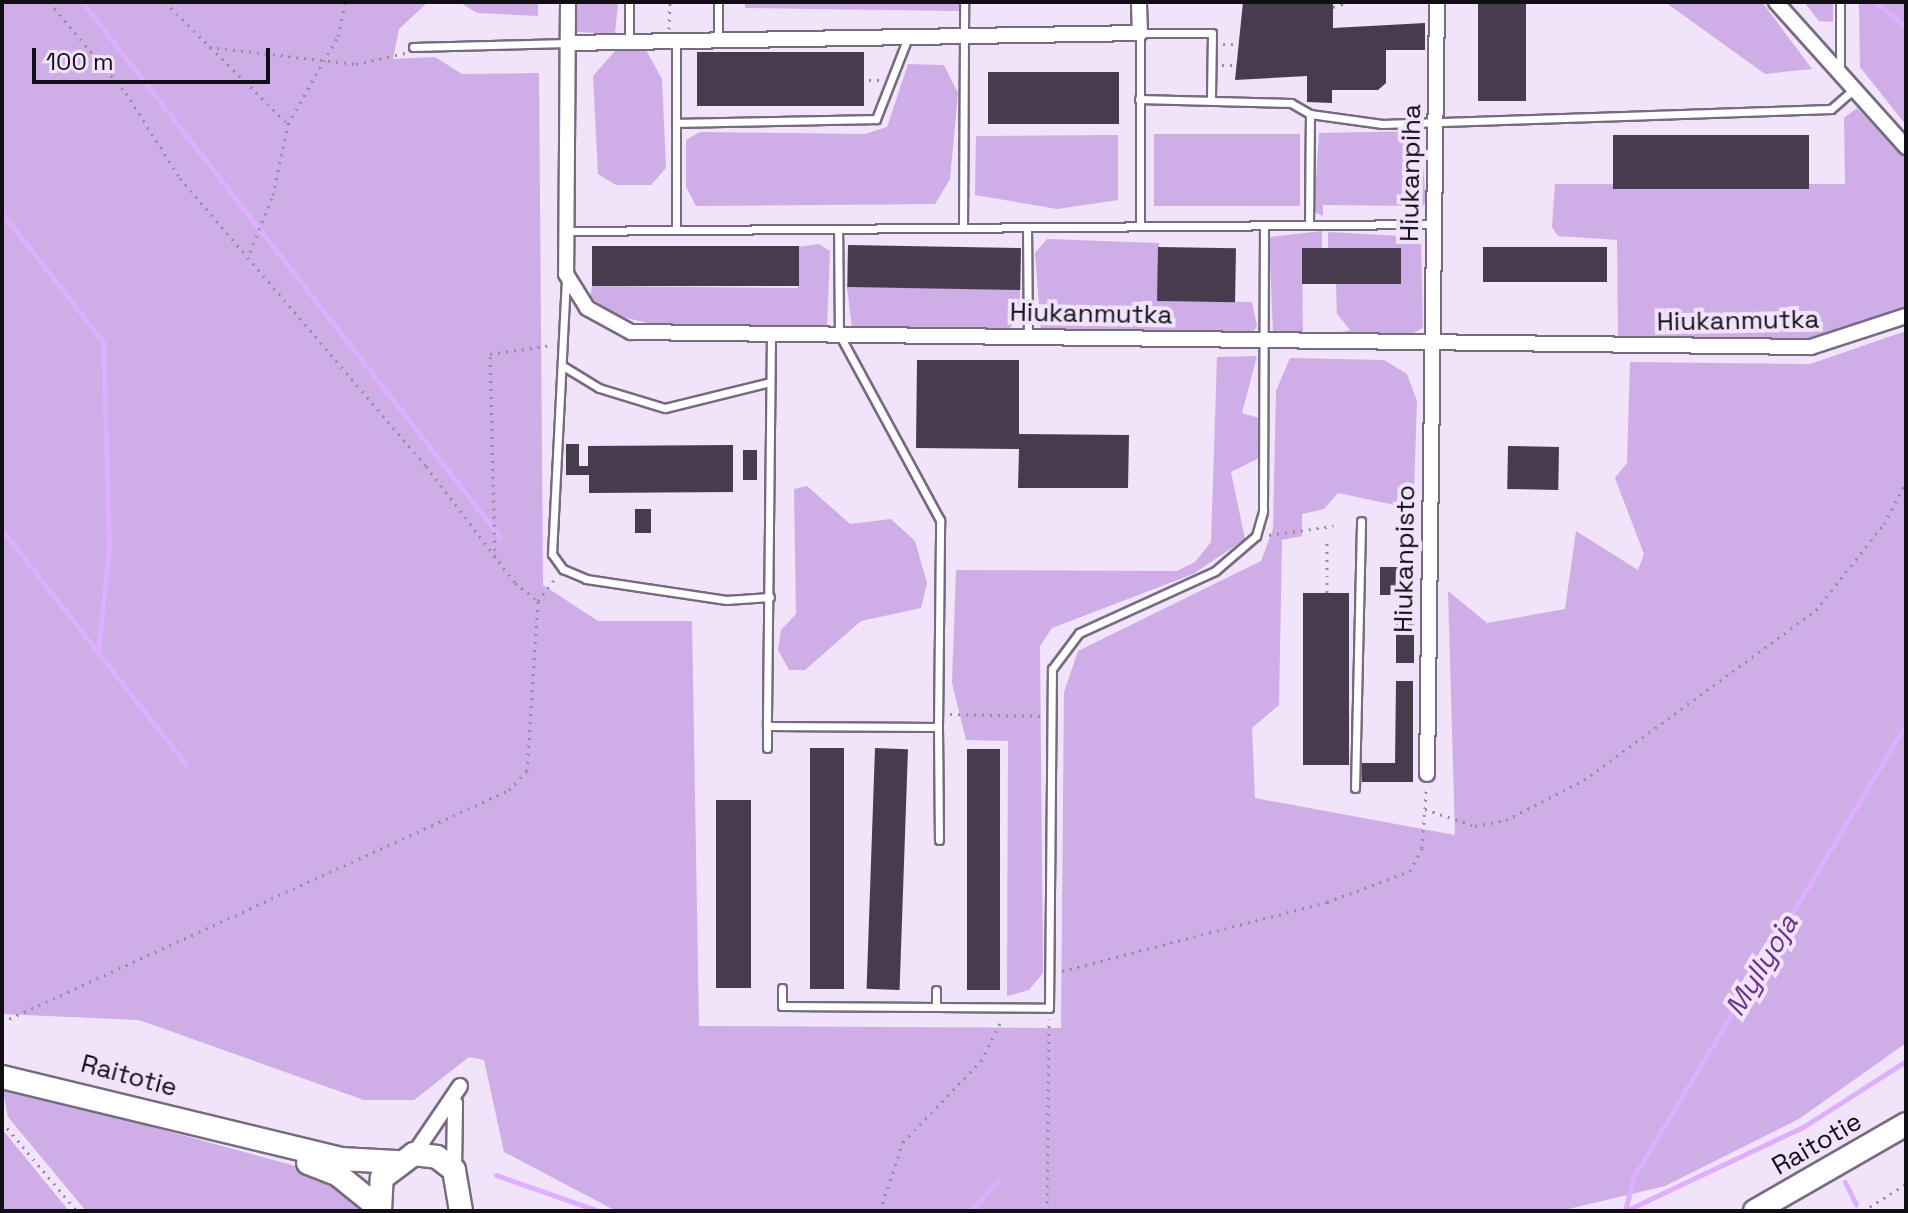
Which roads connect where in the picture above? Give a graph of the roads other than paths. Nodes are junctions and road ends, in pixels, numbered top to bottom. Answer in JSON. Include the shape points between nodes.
{"nodes":[{"id":1,"x":568,"y":2,"type":"edge"},
{"id":2,"x":629,"y":2,"type":"edge"},
{"id":3,"x":718,"y":2,"type":"edge"},
{"id":4,"x":964,"y":2,"type":"edge"},
{"id":5,"x":1139,"y":2,"type":"edge"},
{"id":6,"x":1437,"y":2,"type":"edge"},
{"id":7,"x":1776,"y":2,"type":"edge"},
{"id":8,"x":1840,"y":2,"type":"edge"},
{"id":9,"x":964,"y":32,"type":"junction"},
{"id":10,"x":1140,"y":33,"type":"junction"},
{"id":11,"x":909,"y":34,"type":"junction"},
{"id":12,"x":718,"y":39,"type":"junction"},
{"id":13,"x":673,"y":40,"type":"junction"},
{"id":14,"x":629,"y":42,"type":"junction"},
{"id":15,"x":568,"y":43,"type":"junction"},
{"id":16,"x":413,"y":47,"type":"dead end"},
{"id":17,"x":1840,"y":72,"type":"junction"},
{"id":18,"x":1855,"y":88,"type":"junction"},
{"id":19,"x":1139,"y":99,"type":"junction"},
{"id":20,"x":1211,"y":100,"type":"junction"},
{"id":21,"x":1310,"y":114,"type":"junction"},
{"id":22,"x":676,"y":123,"type":"junction"},
{"id":23,"x":1435,"y":123,"type":"junction"},
{"id":24,"x":1906,"y":147,"type":"edge"},
{"id":25,"x":1434,"y":224,"type":"junction"},
{"id":26,"x":1309,"y":225,"type":"junction"},
{"id":27,"x":1140,"y":226,"type":"junction"},
{"id":28,"x":1264,"y":226,"type":"junction"},
{"id":29,"x":1027,"y":227,"type":"junction"},
{"id":30,"x":963,"y":228,"type":"junction"},
{"id":31,"x":838,"y":229,"type":"junction"},
{"id":32,"x":676,"y":230,"type":"junction"},
{"id":33,"x":566,"y":231,"type":"junction"},
{"id":34,"x":566,"y":274,"type":"junction"},
{"id":35,"x":1906,"y":316,"type":"edge"},
{"id":36,"x":771,"y":334,"type":"junction"},
{"id":37,"x":839,"y":334,"type":"junction"},
{"id":38,"x":1028,"y":337,"type":"junction"},
{"id":39,"x":1265,"y":341,"type":"junction"},
{"id":40,"x":1432,"y":345,"type":"junction"},
{"id":41,"x":563,"y":366,"type":"junction"},
{"id":42,"x":770,"y":382,"type":"junction"},
{"id":43,"x":1361,"y":521,"type":"dead end"},
{"id":44,"x":770,"y":597,"type":"junction"},
{"id":45,"x":767,"y":726,"type":"junction"},
{"id":46,"x":938,"y":727,"type":"junction"},
{"id":47,"x":767,"y":748,"type":"dead end"},
{"id":48,"x":1427,"y":780,"type":"road end"},
{"id":49,"x":1355,"y":788,"type":"dead end"},
{"id":50,"x":939,"y":840,"type":"dead end"},
{"id":51,"x":782,"y":988,"type":"dead end"},
{"id":52,"x":936,"y":990,"type":"dead end"},
{"id":53,"x":936,"y":1006,"type":"junction"},
{"id":54,"x":2,"y":1077,"type":"edge"},
{"id":55,"x":1906,"y":1124,"type":"edge"},
{"id":56,"x":240,"y":1136,"type":"junction"},
{"id":57,"x":405,"y":1158,"type":"junction"},
{"id":58,"x":459,"y":1190,"type":"edge"},
{"id":59,"x":379,"y":1210,"type":"edge"},
{"id":60,"x":485,"y":1211,"type":"edge"},
{"id":61,"x":1755,"y":1211,"type":"edge"}],
"edges":[{"from":1,"to":15,"type":"street"},
{"from":2,"to":14,"type":"lane"},
{"from":3,"to":12,"type":"lane"},
{"from":4,"to":9,"type":"lane"},
{"from":5,"to":10,"type":"street"},
{"from":6,"to":23,"type":"street","name":"Hiukanpiha"},
{"from":7,"to":17,"type":"street"},
{"from":8,"to":17,"type":"lane"},
{"from":9,"to":10,"type":"street"},
{"from":9,"to":11,"type":"street"},
{"from":9,"to":30,"type":"lane"},
{"from":10,"to":19,"type":"lane"},
{"from":10,"to":20,"type":"lane","via":[[1212,33]]},
{"from":11,"to":12,"type":"street"},
{"from":11,"to":22,"type":"lane","via":[[876,119]]},
{"from":12,"to":13,"type":"street"},
{"from":13,"to":14,"type":"street"},
{"from":13,"to":22,"type":"lane"},
{"from":14,"to":15,"type":"street"},
{"from":15,"to":16,"type":"lane"},
{"from":15,"to":33,"type":"street"},
{"from":17,"to":18,"type":"street"},
{"from":18,"to":23,"type":"lane","via":[[1831,109]]},
{"from":18,"to":24,"type":"street"},
{"from":19,"to":20,"type":"lane"},
{"from":19,"to":27,"type":"lane"},
{"from":20,"to":21,"type":"lane","via":[[1291,103]]},
{"from":21,"to":23,"type":"lane"},
{"from":21,"to":26,"type":"lane"},
{"from":22,"to":32,"type":"lane"},
{"from":23,"to":25,"type":"street","name":"Hiukanpiha"},
{"from":25,"to":26,"type":"lane"},
{"from":25,"to":40,"type":"street","name":"Hiukanpiha"},
{"from":26,"to":28,"type":"lane"},
{"from":27,"to":28,"type":"lane"},
{"from":27,"to":29,"type":"lane"},
{"from":28,"to":39,"type":"lane"},
{"from":29,"to":30,"type":"lane"},
{"from":29,"to":38,"type":"lane"},
{"from":30,"to":31,"type":"lane"},
{"from":31,"to":32,"type":"lane"},
{"from":31,"to":37,"type":"lane"},
{"from":32,"to":33,"type":"lane"},
{"from":33,"to":34,"type":"street"},
{"from":34,"to":36,"type":"street","name":"Hiukanmutka","via":[[587,308],[631,332]]},
{"from":34,"to":41,"type":"lane"},
{"from":35,"to":40,"type":"street","name":"Hiukanmutka","via":[[1811,347]]},
{"from":36,"to":37,"type":"street","name":"Hiukanmutka"},
{"from":36,"to":42,"type":"lane"},
{"from":37,"to":38,"type":"street","name":"Hiukanmutka"},
{"from":37,"to":46,"type":"lane","via":[[940,520]]},
{"from":38,"to":39,"type":"street","name":"Hiukanmutka"},
{"from":39,"to":40,"type":"street","name":"Hiukanmutka"},
{"from":39,"to":53,"type":"lane","via":[[1263,511],[1256,536],[1215,571],[1079,633],[1052,669],[1049,1008]]},
{"from":40,"to":48,"type":"street","name":"Hiukanpisto"},
{"from":41,"to":42,"type":"lane","via":[[599,388],[665,408]]},
{"from":41,"to":44,"type":"lane","via":[[551,516],[552,554],[563,569],[586,579],[726,600]]},
{"from":42,"to":44,"type":"lane"},
{"from":43,"to":49,"type":"lane"},
{"from":44,"to":45,"type":"lane"},
{"from":45,"to":46,"type":"lane"},
{"from":45,"to":47,"type":"lane"},
{"from":46,"to":50,"type":"lane"},
{"from":51,"to":53,"type":"lane","via":[[782,1006]]},
{"from":52,"to":53,"type":"lane"},
{"from":54,"to":56,"type":"main road","name":"Raitotie","via":[[100,1095]]},
{"from":55,"to":61,"type":"main road","name":"Raitotie"},
{"from":56,"to":57,"type":"main road","name":"Raitotie","via":[[341,1159]]},
{"from":56,"to":59,"type":"main road","name":"Raitotie","via":[[337,1174]]},
{"from":57,"to":58,"type":"main road","name":"Raitotie","via":[[437,1157]]},
{"from":57,"to":58,"type":"street","via":[[458,1091]]},
{"from":57,"to":59,"type":"main road","via":[[378,1188]]},
{"from":58,"to":60,"type":"main road"}]}
